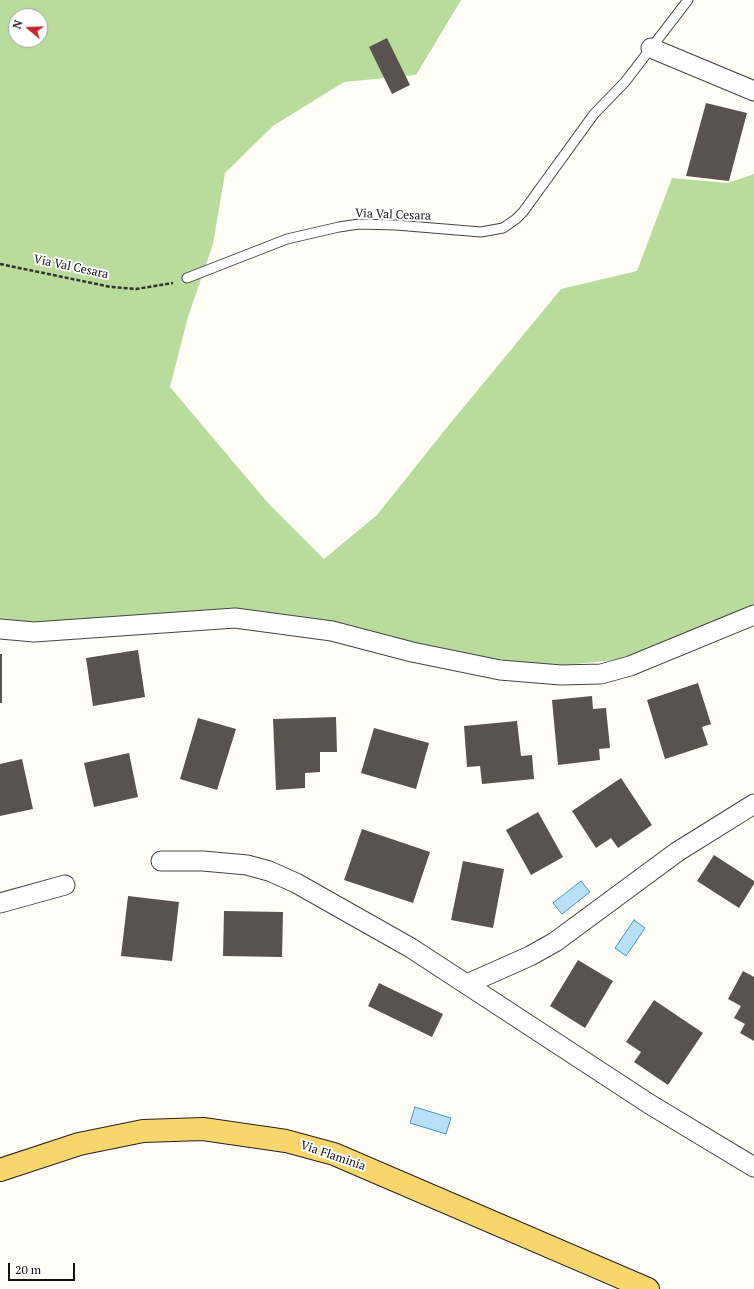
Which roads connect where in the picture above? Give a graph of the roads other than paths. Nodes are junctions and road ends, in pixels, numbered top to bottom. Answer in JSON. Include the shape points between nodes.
{"nodes":[{"id":1,"x":688,"y":0,"type":"edge"},
{"id":2,"x":651,"y":48,"type":"junction"},
{"id":3,"x":754,"y":91,"type":"edge"},
{"id":4,"x":186,"y":278,"type":"road end"},
{"id":5,"x":754,"y":615,"type":"edge"},
{"id":6,"x":0,"y":629,"type":"edge"},
{"id":7,"x":754,"y":804,"type":"edge"},
{"id":8,"x":161,"y":861,"type":"dead end"},
{"id":9,"x":65,"y":885,"type":"dead end"},
{"id":10,"x":0,"y":903,"type":"edge"},
{"id":11,"x":467,"y":984,"type":"junction"},
{"id":12,"x":754,"y":1166,"type":"edge"},
{"id":13,"x":0,"y":1170,"type":"edge"},
{"id":14,"x":648,"y":1289,"type":"edge"}],
"edges":[{"from":1,"to":2,"type":"lane","name":"Via Val Cesara"},
{"from":2,"to":3,"type":"street"},
{"from":2,"to":4,"type":"lane","name":"Via Val Cesara","via":[[625,82],[594,114],[523,212],[503,228],[481,232],[396,224],[339,227],[287,239]]},
{"from":5,"to":6,"type":"street","via":[[630,666],[601,674],[561,675],[500,670],[412,652],[332,631],[235,618],[34,632]]},
{"from":7,"to":11,"type":"street","via":[[677,852],[555,942]]},
{"from":8,"to":11,"type":"street","via":[[222,862],[248,865],[269,872],[296,883],[380,930]]},
{"from":9,"to":10,"type":"street"},
{"from":11,"to":12,"type":"street","via":[[651,1105]]},
{"from":13,"to":14,"type":"main road","name":"Via Flaminia","via":[[79,1144],[143,1131],[203,1129],[286,1141],[334,1154]]}]}
